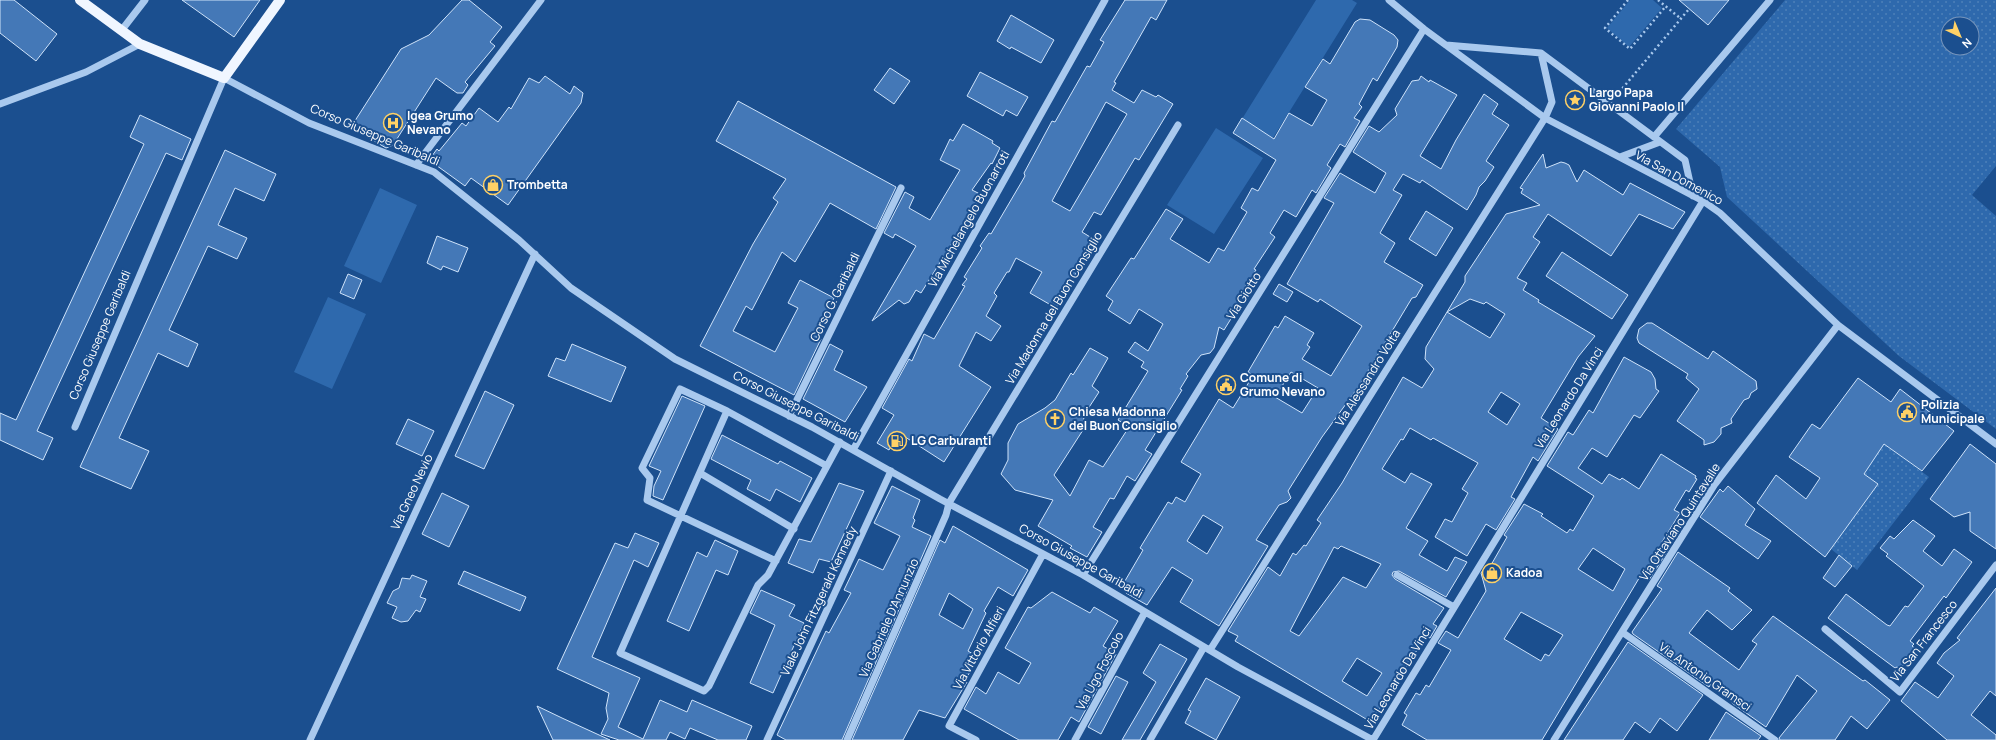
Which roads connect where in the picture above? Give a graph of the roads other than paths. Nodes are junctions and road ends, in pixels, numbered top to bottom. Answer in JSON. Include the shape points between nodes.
{"nodes":[{"id":1,"x":80,"y":0,"type":"edge"},
{"id":2,"x":145,"y":0,"type":"edge"},
{"id":3,"x":280,"y":0,"type":"edge"},
{"id":4,"x":541,"y":0,"type":"edge"},
{"id":5,"x":1105,"y":0,"type":"edge"},
{"id":6,"x":1389,"y":0,"type":"edge"},
{"id":7,"x":1770,"y":0,"type":"edge"},
{"id":8,"x":1424,"y":29,"type":"junction"},
{"id":9,"x":121,"y":31,"type":"junction"},
{"id":10,"x":140,"y":44,"type":"junction"},
{"id":11,"x":1446,"y":45,"type":"junction"},
{"id":12,"x":1541,"y":53,"type":"junction"},
{"id":13,"x":224,"y":78,"type":"junction"},
{"id":14,"x":0,"y":104,"type":"edge"},
{"id":15,"x":1545,"y":118,"type":"junction"},
{"id":16,"x":1178,"y":125,"type":"dead end"},
{"id":17,"x":1654,"y":137,"type":"junction"},
{"id":18,"x":1660,"y":142,"type":"junction"},
{"id":19,"x":1620,"y":157,"type":"junction"},
{"id":20,"x":416,"y":165,"type":"junction"},
{"id":21,"x":901,"y":188,"type":"dead end"},
{"id":22,"x":1693,"y":196,"type":"junction"},
{"id":23,"x":1702,"y":201,"type":"junction"},
{"id":24,"x":535,"y":254,"type":"junction"},
{"id":25,"x":1838,"y":325,"type":"junction"},
{"id":26,"x":727,"y":411,"type":"junction"},
{"id":27,"x":789,"y":416,"type":"junction"},
{"id":28,"x":75,"y":427,"type":"dead end"},
{"id":29,"x":840,"y":442,"type":"junction"},
{"id":30,"x":1996,"y":444,"type":"edge"},
{"id":31,"x":853,"y":450,"type":"junction"},
{"id":32,"x":827,"y":466,"type":"junction"},
{"id":33,"x":891,"y":471,"type":"junction"},
{"id":34,"x":700,"y":473,"type":"junction"},
{"id":35,"x":949,"y":503,"type":"junction"},
{"id":36,"x":680,"y":517,"type":"junction"},
{"id":37,"x":794,"y":529,"type":"junction"},
{"id":38,"x":1043,"y":554,"type":"junction"},
{"id":39,"x":776,"y":561,"type":"junction"},
{"id":40,"x":1996,"y":565,"type":"edge"},
{"id":41,"x":1083,"y":575,"type":"junction"},
{"id":42,"x":1397,"y":575,"type":"dead end"},
{"id":43,"x":1454,"y":607,"type":"junction"},
{"id":44,"x":1145,"y":612,"type":"junction"},
{"id":45,"x":1825,"y":629,"type":"dead end"},
{"id":46,"x":1622,"y":632,"type":"junction"},
{"id":47,"x":1207,"y":648,"type":"junction"},
{"id":48,"x":310,"y":740,"type":"edge"},
{"id":49,"x":767,"y":740,"type":"edge"},
{"id":50,"x":847,"y":740,"type":"edge"},
{"id":51,"x":976,"y":740,"type":"edge"},
{"id":52,"x":1075,"y":740,"type":"edge"},
{"id":53,"x":1150,"y":740,"type":"edge"},
{"id":54,"x":1373,"y":740,"type":"edge"},
{"id":55,"x":1554,"y":740,"type":"edge"},
{"id":56,"x":1775,"y":740,"type":"edge"}],
"edges":[{"from":1,"to":9,"type":"main road","name":"Corso Giuseppe Garibaldi"},
{"from":2,"to":9,"type":"street"},
{"from":3,"to":13,"type":"main road"},
{"from":4,"to":20,"type":"street"},
{"from":5,"to":31,"type":"street","name":"Via Michelangelo Buonarroti"},
{"from":6,"to":8,"type":"street","name":"Via San Domenico"},
{"from":7,"to":17,"type":"street"},
{"from":8,"to":11,"type":"street","name":"Via San Domenico"},
{"from":8,"to":41,"type":"street","name":"Via Giotto"},
{"from":9,"to":10,"type":"main road","name":"Corso Giuseppe Garibaldi"},
{"from":10,"to":13,"type":"main road","name":"Corso Giuseppe Garibaldi"},
{"from":10,"to":14,"type":"street","via":[[86,72]]},
{"from":11,"to":12,"type":"street"},
{"from":11,"to":15,"type":"street","name":"Via San Domenico"},
{"from":12,"to":15,"type":"street","name":"Via Alessandro Volta","via":[[1552,102]]},
{"from":12,"to":17,"type":"street"},
{"from":13,"to":20,"type":"street","name":"Corso Giuseppe Garibaldi","via":[[309,123]]},
{"from":13,"to":28,"type":"street","name":"Corso Giuseppe Garibaldi"},
{"from":15,"to":19,"type":"street","name":"Via San Domenico"},
{"from":15,"to":47,"type":"street","name":"Via Alessandro Volta"},
{"from":16,"to":35,"type":"street","name":"Via Madonna del Buon Consiglio"},
{"from":17,"to":18,"type":"street"},
{"from":18,"to":19,"type":"street"},
{"from":18,"to":22,"type":"street","via":[[1685,160]]},
{"from":19,"to":22,"type":"street","name":"Via San Domenico"},
{"from":20,"to":24,"type":"street","name":"Corso Giuseppe Garibaldi","via":[[434,172]]},
{"from":21,"to":27,"type":"street","name":"Corso G. Garibaldi"},
{"from":22,"to":23,"type":"street","name":"Via San Domenico"},
{"from":23,"to":25,"type":"street","name":"Via San Domenico","via":[[1742,232]]},
{"from":23,"to":43,"type":"street","name":"Via Leonardo Da Vinci"},
{"from":24,"to":27,"type":"street","name":"Corso Giuseppe Garibaldi","via":[[571,288],[675,360]]},
{"from":24,"to":48,"type":"street","name":"Via Gneo Nevio"},
{"from":25,"to":30,"type":"street","name":"Via San Domenico"},
{"from":25,"to":46,"type":"street","name":"Via Ottaviano Quintavalle","via":[[1715,484]]},
{"from":26,"to":32,"type":"street"},
{"from":26,"to":34,"type":"street"},
{"from":26,"to":36,"type":"street","via":[[680,389],[642,468],[650,478],[647,500]]},
{"from":27,"to":29,"type":"street","name":"Corso Giuseppe Garibaldi"},
{"from":29,"to":31,"type":"street","name":"Corso Giuseppe Garibaldi"},
{"from":29,"to":32,"type":"street"},
{"from":31,"to":33,"type":"street","name":"Corso Giuseppe Garibaldi"},
{"from":32,"to":37,"type":"street"},
{"from":33,"to":35,"type":"street","name":"Corso Giuseppe Garibaldi"},
{"from":33,"to":49,"type":"street","name":"Viale John Fitzgerald Kennedy"},
{"from":34,"to":36,"type":"street"},
{"from":34,"to":37,"type":"street"},
{"from":35,"to":38,"type":"street","name":"Corso Giuseppe Garibaldi"},
{"from":35,"to":50,"type":"street","name":"Via Gabriele D'Annunzio"},
{"from":36,"to":39,"type":"street"},
{"from":36,"to":39,"type":"street","via":[[620,653],[704,690],[709,686],[758,585]]},
{"from":37,"to":39,"type":"street"},
{"from":38,"to":41,"type":"street","name":"Corso Giuseppe Garibaldi"},
{"from":38,"to":51,"type":"street","name":"Via Vittorio Alfieri","via":[[949,726]]},
{"from":40,"to":45,"type":"street","name":"Via San Francesco","via":[[1900,692]]},
{"from":41,"to":44,"type":"street","name":"Corso Giuseppe Garibaldi"},
{"from":42,"to":43,"type":"street"},
{"from":43,"to":54,"type":"street","name":"Via Leonardo Da Vinci"},
{"from":44,"to":47,"type":"street","name":"Corso Giuseppe Garibaldi"},
{"from":44,"to":52,"type":"street","name":"Via Ugo Foscolo"},
{"from":46,"to":55,"type":"street","name":"Via Ottaviano Quintavalle"},
{"from":46,"to":56,"type":"street","name":"Via Antonio Gramsci"},
{"from":47,"to":53,"type":"street","name":"Via Alessandro Volta"},
{"from":47,"to":54,"type":"street","name":"Corso Giuseppe Garibaldi"}]}
